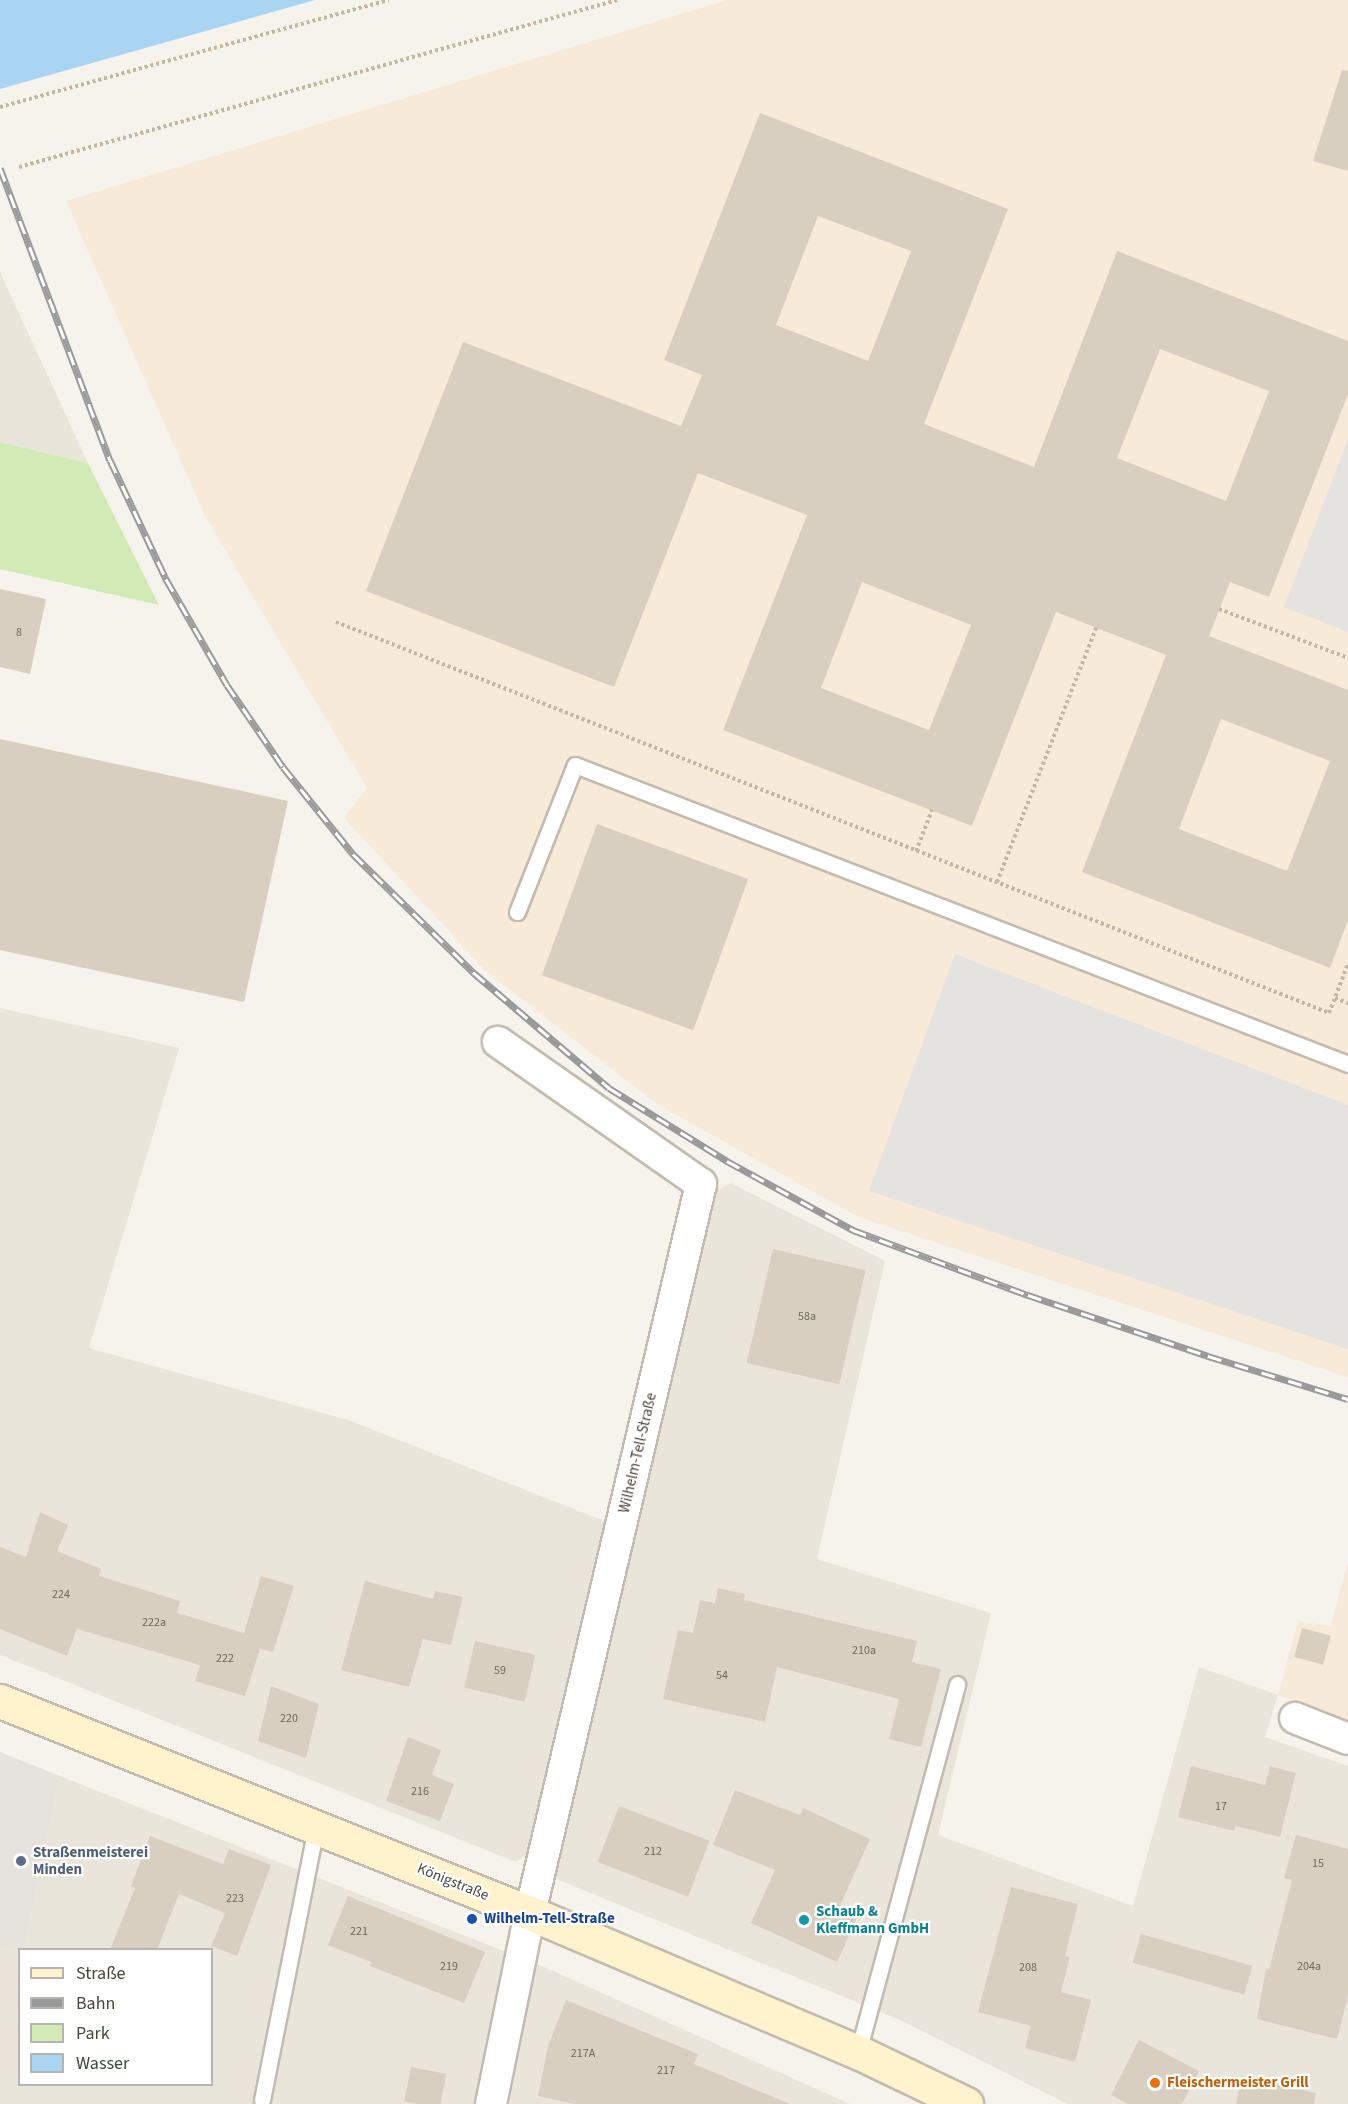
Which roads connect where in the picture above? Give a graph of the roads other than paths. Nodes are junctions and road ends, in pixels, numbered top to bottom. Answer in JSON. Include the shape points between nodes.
{"nodes":[{"id":1,"x":517,"y":912,"type":"dead end"},
{"id":2,"x":498,"y":1042,"type":"dead end"},
{"id":3,"x":1348,"y":1064,"type":"edge"},
{"id":4,"x":957,"y":1684,"type":"dead end"},
{"id":5,"x":0,"y":1701,"type":"edge"},
{"id":6,"x":1295,"y":1718,"type":"dead end"},
{"id":7,"x":1348,"y":1739,"type":"edge"},
{"id":8,"x":316,"y":1828,"type":"junction"},
{"id":9,"x":530,"y":1913,"type":"junction"},
{"id":10,"x":858,"y":2052,"type":"junction"},
{"id":11,"x":262,"y":2100,"type":"dead end"},
{"id":12,"x":491,"y":2104,"type":"edge"},
{"id":13,"x":966,"y":2104,"type":"edge"}],
"edges":[{"from":1,"to":3,"type":"lane","via":[[575,765]]},
{"from":2,"to":9,"type":"street","name":"Wilhelm-Tell-Straße","via":[[701,1184]]},
{"from":4,"to":10,"type":"lane"},
{"from":5,"to":8,"type":"main road","name":"Königstraße"},
{"from":6,"to":7,"type":"street"},
{"from":8,"to":9,"type":"main road","name":"Königstraße"},
{"from":8,"to":11,"type":"lane"},
{"from":9,"to":10,"type":"main road","name":"Königstraße"},
{"from":9,"to":12,"type":"street","name":"Wilhelm-Tell-Straße"},
{"from":10,"to":13,"type":"main road","name":"Königstraße"}]}
